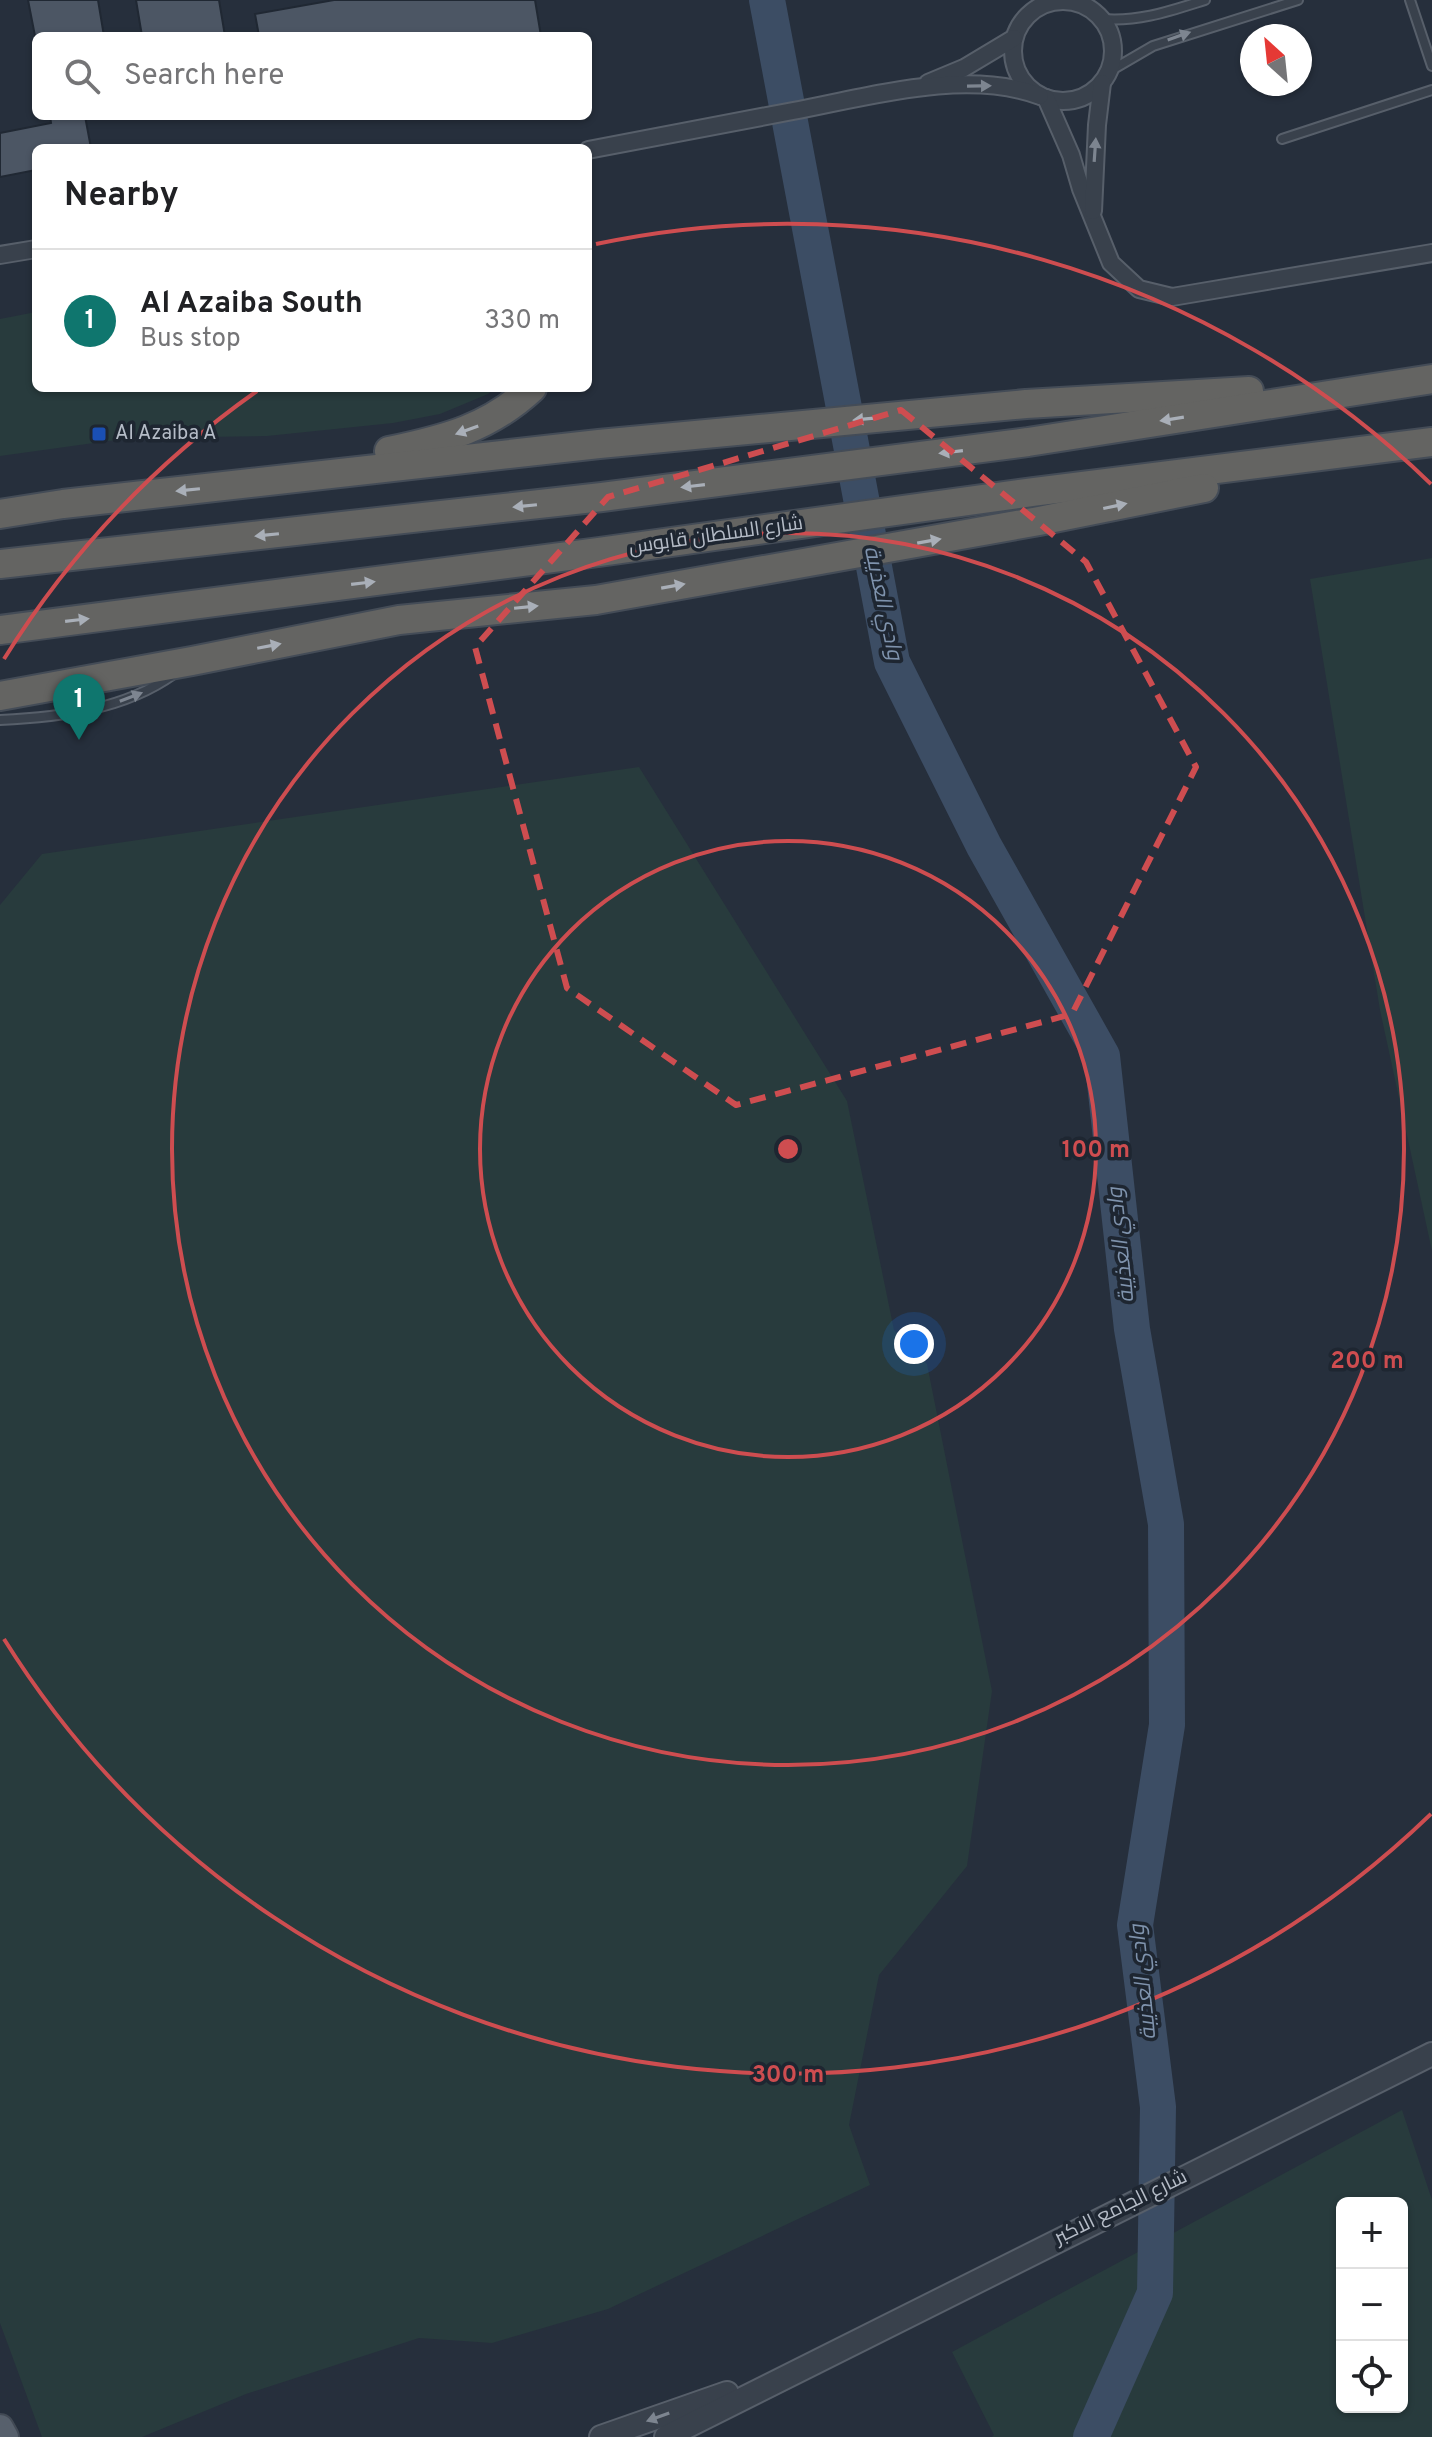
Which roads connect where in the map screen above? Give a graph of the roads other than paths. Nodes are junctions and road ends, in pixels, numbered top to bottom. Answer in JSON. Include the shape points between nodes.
{"nodes":[{"id":1,"x":1027,"y":0,"type":"edge"},
{"id":2,"x":1205,"y":0,"type":"edge"},
{"id":3,"x":1298,"y":0,"type":"edge"},
{"id":4,"x":1419,"y":0,"type":"edge"},
{"id":5,"x":1411,"y":5,"type":"edge"},
{"id":6,"x":1094,"y":10,"type":"edge"},
{"id":7,"x":1025,"y":19,"type":"junction"},
{"id":8,"x":1014,"y":38,"type":"junction"},
{"id":9,"x":1432,"y":66,"type":"edge"},
{"id":10,"x":1106,"y":77,"type":"junction"},
{"id":11,"x":916,"y":88,"type":"junction"},
{"id":12,"x":1432,"y":90,"type":"edge"},
{"id":13,"x":1043,"y":97,"type":"junction"},
{"id":14,"x":1282,"y":139,"type":"dead end"},
{"id":15,"x":595,"y":149,"type":"edge"},
{"id":16,"x":1093,"y":217,"type":"junction"},
{"id":17,"x":32,"y":250,"type":"edge"},
{"id":18,"x":1432,"y":253,"type":"edge"},
{"id":19,"x":0,"y":255,"type":"edge"},
{"id":20,"x":1424,"y":380,"type":"edge"},
{"id":21,"x":528,"y":392,"type":"edge"},
{"id":22,"x":1422,"y":444,"type":"edge"},
{"id":23,"x":244,"y":483,"type":"junction"},
{"id":24,"x":0,"y":503,"type":"edge"},
{"id":25,"x":63,"y":504,"type":"junction"},
{"id":26,"x":0,"y":514,"type":"edge"},
{"id":27,"x":0,"y":564,"type":"edge"},
{"id":28,"x":0,"y":630,"type":"edge"},
{"id":29,"x":192,"y":661,"type":"junction"},
{"id":30,"x":0,"y":689,"type":"edge"},
{"id":31,"x":30,"y":690,"type":"junction"},
{"id":32,"x":0,"y":696,"type":"edge"},
{"id":33,"x":0,"y":720,"type":"edge"},
{"id":34,"x":1432,"y":2054,"type":"edge"},
{"id":35,"x":811,"y":2363,"type":"junction"},
{"id":36,"x":0,"y":2428,"type":"edge"},
{"id":37,"x":5,"y":2437,"type":"edge"},
{"id":38,"x":601,"y":2437,"type":"edge"},
{"id":39,"x":666,"y":2437,"type":"edge"}],
"edges":[{"from":1,"to":7,"type":"street"},
{"from":2,"to":6,"type":"lane","via":[[1125,21]]},
{"from":10,"to":3,"type":"lane","one_way":true,"via":[[1163,42]]},
{"from":4,"to":5,"type":"lane"},
{"from":5,"to":9,"type":"lane"},
{"from":6,"to":7,"type":"street","via":[[1080,3],[1053,2]]},
{"from":6,"to":10,"type":"street","via":[[1113,44]]},
{"from":7,"to":8,"type":"street"},
{"from":8,"to":11,"type":"street"},
{"from":8,"to":13,"type":"street","via":[[1020,77]]},
{"from":10,"to":13,"type":"street","via":[[1080,99]]},
{"from":16,"to":10,"type":"street","one_way":true},
{"from":11,"to":13,"type":"street","one_way":true,"via":[[989,85]]},
{"from":11,"to":15,"type":"street"},
{"from":12,"to":14,"type":"lane"},
{"from":13,"to":16,"type":"street"},
{"from":16,"to":18,"type":"street","via":[[1111,263],[1139,289],[1172,297]]},
{"from":17,"to":19,"type":"street"},
{"from":20,"to":23,"type":"highway","one_way":true,"via":[[1026,404]]},
{"from":20,"to":27,"type":"highway","one_way":true,"via":[[1028,442],[602,497]]},
{"from":21,"to":23,"type":"highway","one_way":true,"via":[[482,425],[439,441]]},
{"from":28,"to":22,"type":"highway","name":"شارع السلطان قابوس","one_way":true},
{"from":29,"to":22,"type":"highway","one_way":true,"via":[[399,620],[596,600],[1039,521]]},
{"from":23,"to":25,"type":"highway","one_way":true},
{"from":24,"to":25,"type":"highway"},
{"from":25,"to":26,"type":"highway"},
{"from":29,"to":31,"type":"highway"},
{"from":33,"to":29,"type":"lane","one_way":true,"via":[[105,707],[158,686]]},
{"from":30,"to":31,"type":"highway"},
{"from":31,"to":32,"type":"highway"},
{"from":34,"to":35,"type":"street","name":"شارع الجامع الاكبر"},
{"from":35,"to":38,"type":"street","name":"شارع الجامع الاكبر","one_way":true},
{"from":35,"to":39,"type":"street","name":"شارع الجامع الاكبر"},
{"from":36,"to":37,"type":"main road"}]}
